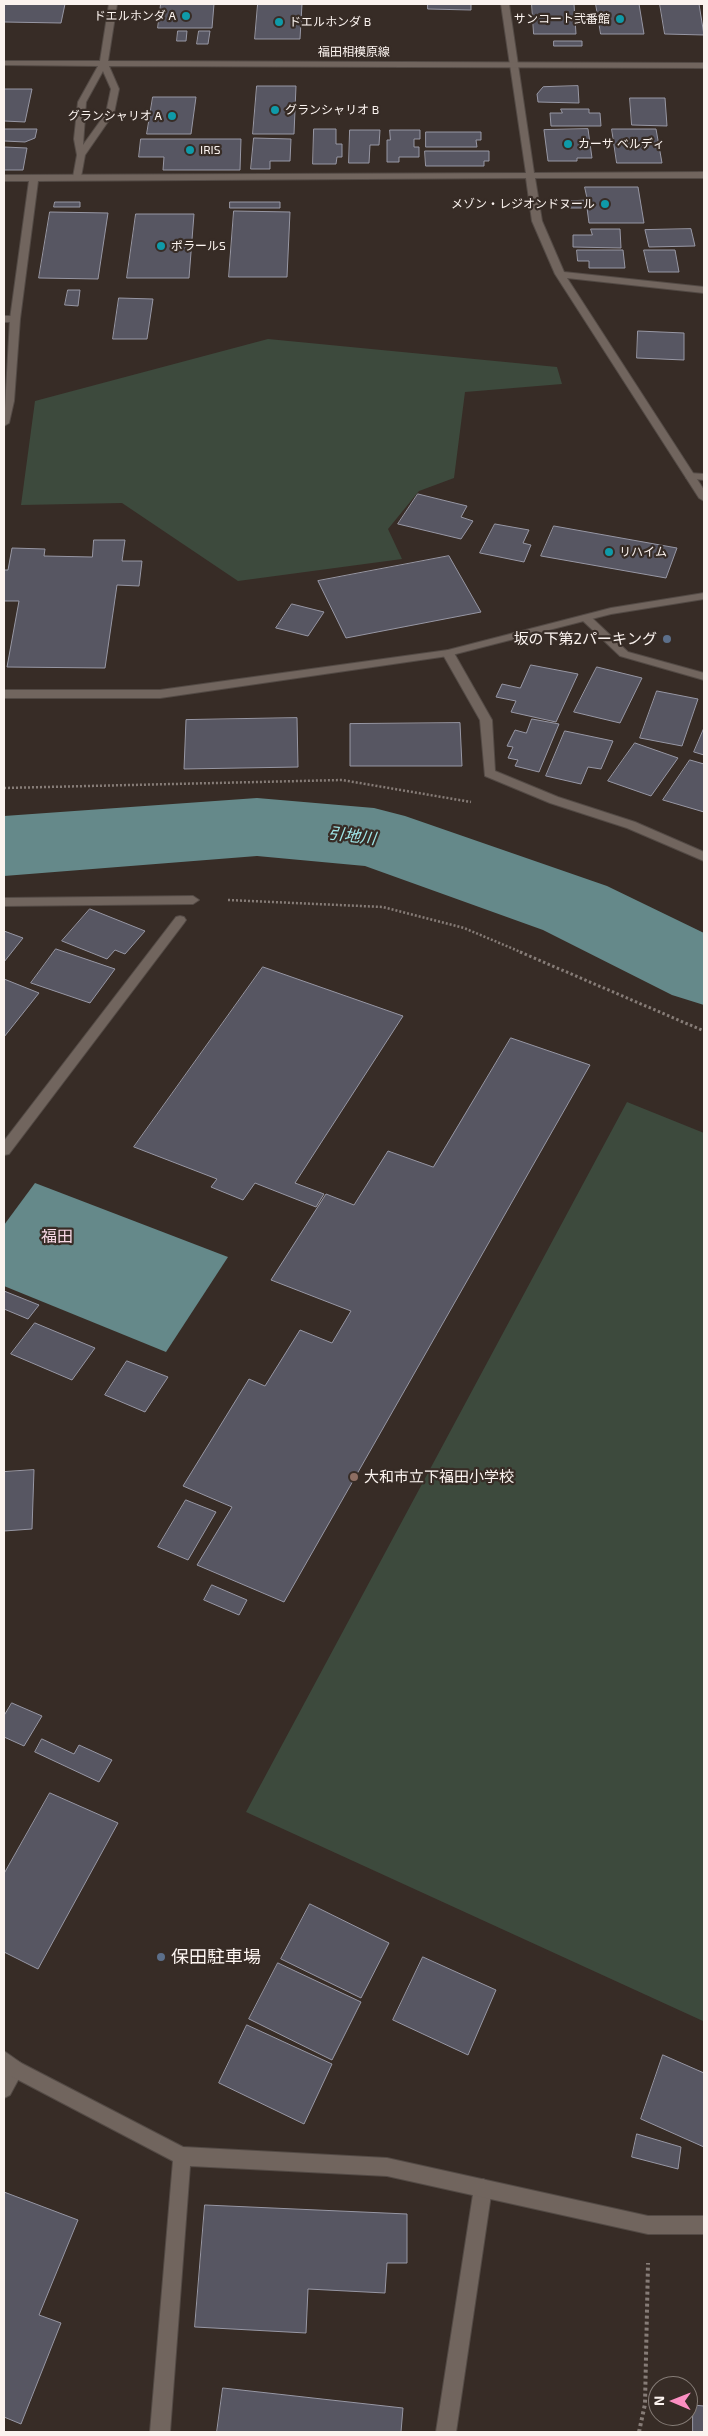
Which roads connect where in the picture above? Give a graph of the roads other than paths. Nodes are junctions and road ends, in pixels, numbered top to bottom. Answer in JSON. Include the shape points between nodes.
{"nodes":[{"id":1,"x":112,"y":4,"type":"edge"},
{"id":2,"x":505,"y":4,"type":"edge"},
{"id":3,"x":4,"y":63,"type":"edge"},
{"id":4,"x":104,"y":63,"type":"junction"},
{"id":5,"x":514,"y":65,"type":"junction"},
{"id":6,"x":704,"y":66,"type":"edge"},
{"id":7,"x":81,"y":155,"type":"junction"},
{"id":8,"x":704,"y":174,"type":"edge"},
{"id":9,"x":530,"y":176,"type":"junction"},
{"id":10,"x":77,"y":177,"type":"junction"},
{"id":11,"x":4,"y":178,"type":"edge"},
{"id":12,"x":34,"y":178,"type":"junction"},
{"id":13,"x":560,"y":274,"type":"junction"},
{"id":14,"x":704,"y":290,"type":"edge"},
{"id":15,"x":4,"y":319,"type":"edge"},
{"id":16,"x":15,"y":319,"type":"junction"},
{"id":17,"x":6,"y":402,"type":"edge"},
{"id":18,"x":4,"y":423,"type":"edge"},
{"id":19,"x":690,"y":476,"type":"junction"},
{"id":20,"x":704,"y":477,"type":"edge"},
{"id":21,"x":704,"y":498,"type":"edge"},
{"id":22,"x":704,"y":596,"type":"edge"},
{"id":23,"x":586,"y":618,"type":"junction"},
{"id":24,"x":448,"y":653,"type":"junction"},
{"id":25,"x":704,"y":677,"type":"edge"},
{"id":26,"x":4,"y":694,"type":"edge"},
{"id":27,"x":704,"y":857,"type":"edge"},
{"id":28,"x":193,"y":900,"type":"road end"},
{"id":29,"x":4,"y":902,"type":"edge"},
{"id":30,"x":180,"y":920,"type":"dead end"},
{"id":31,"x":4,"y":1150,"type":"edge"},
{"id":32,"x":9,"y":2065,"type":"edge"},
{"id":33,"x":4,"y":2089,"type":"edge"},
{"id":34,"x":182,"y":2156,"type":"junction"},
{"id":35,"x":483,"y":2188,"type":"junction"},
{"id":36,"x":704,"y":2225,"type":"edge"},
{"id":37,"x":160,"y":2432,"type":"edge"},
{"id":38,"x":446,"y":2432,"type":"edge"}],
"edges":[{"from":1,"to":4,"type":"street"},
{"from":2,"to":5,"type":"street"},
{"from":3,"to":4,"type":"street","name":"福田相模原線"},
{"from":4,"to":5,"type":"street","name":"福田相模原線"},
{"from":4,"to":7,"type":"street","via":[[82,102],[78,139]]},
{"from":4,"to":7,"type":"street","via":[[115,89],[110,113]]},
{"from":5,"to":6,"type":"street","name":"福田相模原線"},
{"from":5,"to":9,"type":"street"},
{"from":7,"to":10,"type":"street"},
{"from":8,"to":9,"type":"street"},
{"from":9,"to":10,"type":"street"},
{"from":9,"to":13,"type":"street","via":[[537,221]]},
{"from":10,"to":12,"type":"street"},
{"from":11,"to":12,"type":"street"},
{"from":12,"to":16,"type":"street"},
{"from":13,"to":14,"type":"street"},
{"from":13,"to":19,"type":"street"},
{"from":15,"to":16,"type":"street"},
{"from":16,"to":17,"type":"street"},
{"from":17,"to":18,"type":"street"},
{"from":19,"to":20,"type":"street"},
{"from":19,"to":21,"type":"street"},
{"from":22,"to":23,"type":"street"},
{"from":23,"to":24,"type":"street"},
{"from":23,"to":25,"type":"street","via":[[624,654]]},
{"from":24,"to":26,"type":"street","via":[[160,694]]},
{"from":24,"to":27,"type":"street","via":[[486,720],[489,773],[554,800],[631,825]]},
{"from":28,"to":29,"type":"street"},
{"from":30,"to":31,"type":"street"},
{"from":32,"to":33,"type":"street"},
{"from":32,"to":34,"type":"street"},
{"from":34,"to":35,"type":"street","via":[[387,2167]]},
{"from":34,"to":37,"type":"street"},
{"from":35,"to":36,"type":"street","via":[[648,2225]]},
{"from":35,"to":38,"type":"street"}]}
